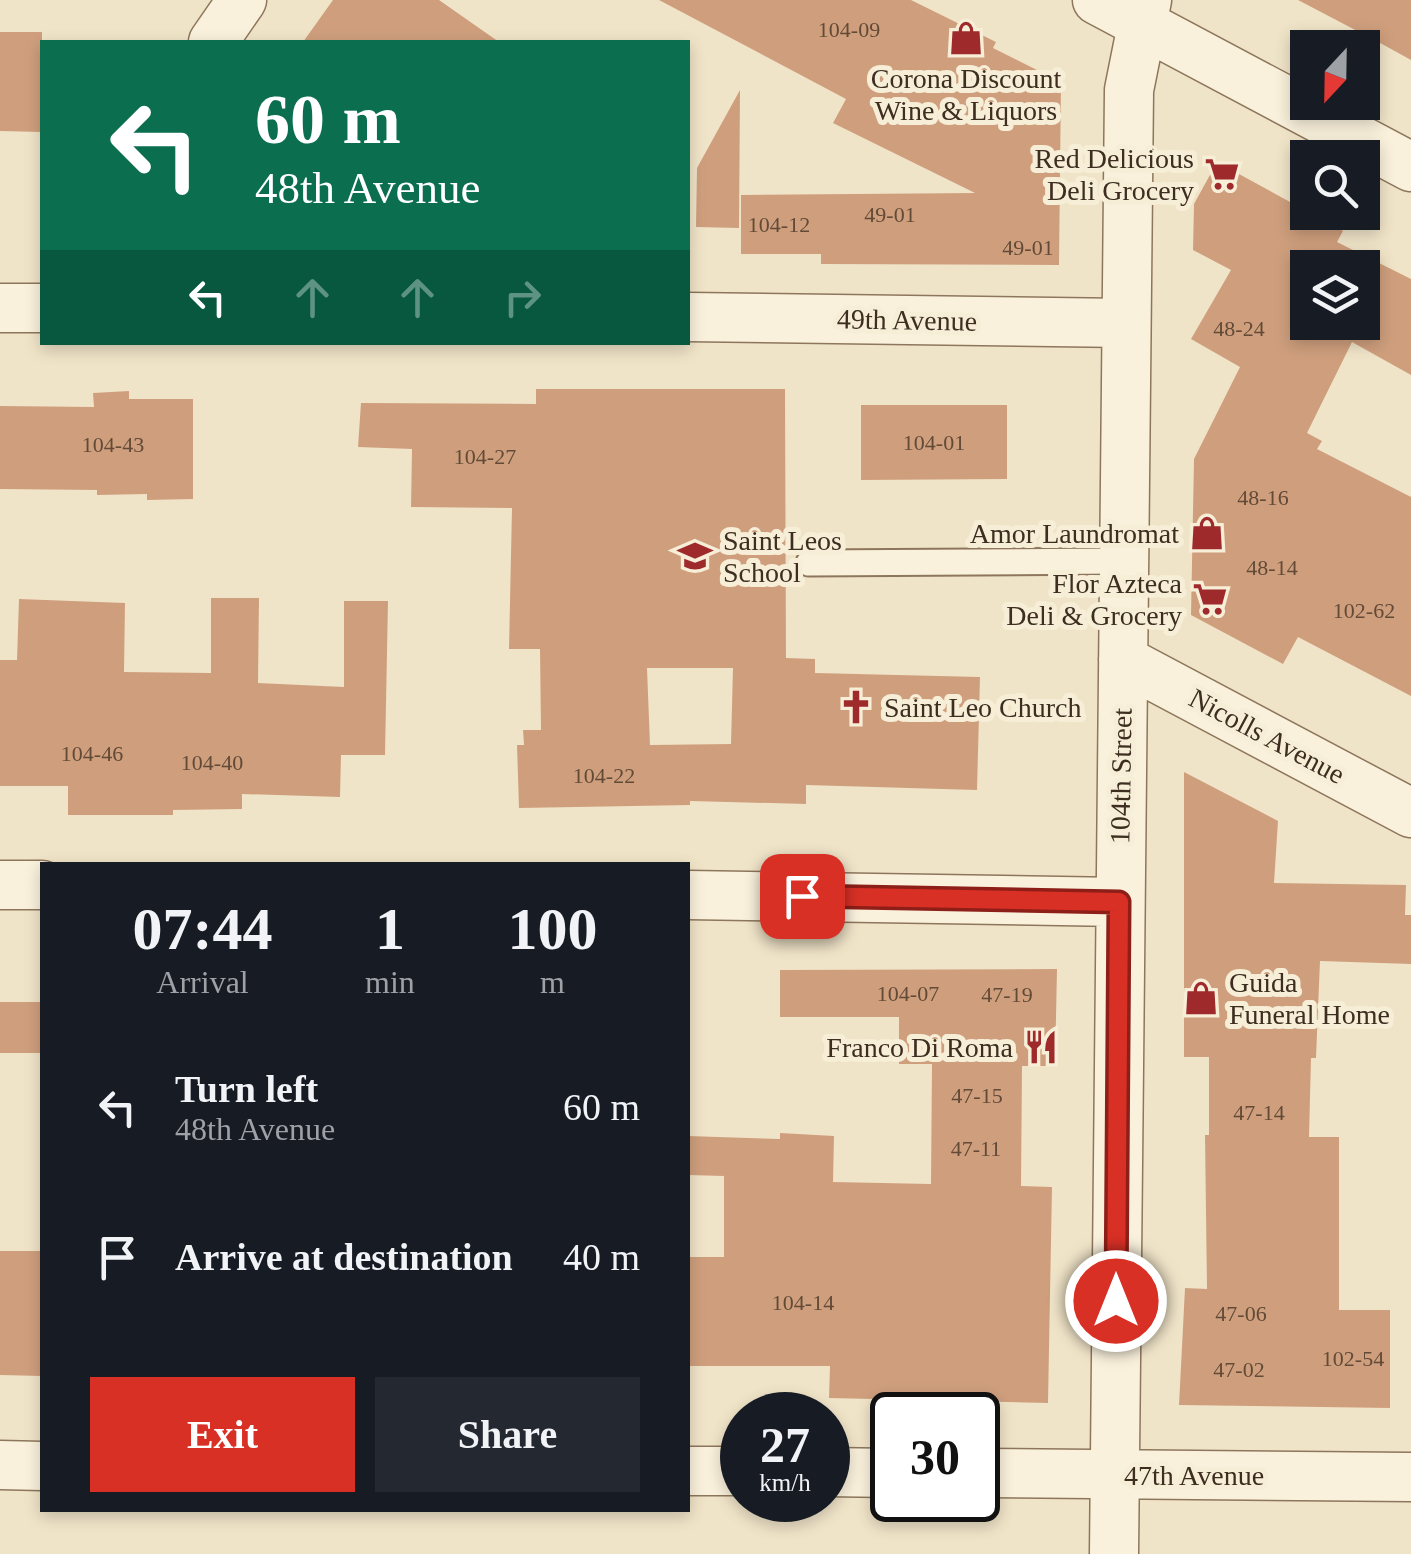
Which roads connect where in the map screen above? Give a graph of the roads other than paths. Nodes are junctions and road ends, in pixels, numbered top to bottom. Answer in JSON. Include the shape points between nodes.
{"nodes":[{"id":1,"x":242,"y":0,"type":"edge"},
{"id":2,"x":1097,"y":0,"type":"edge"},
{"id":3,"x":1144,"y":13,"type":"edge"},
{"id":4,"x":214,"y":40,"type":"edge"},
{"id":5,"x":1411,"y":167,"type":"edge"},
{"id":6,"x":690,"y":317,"type":"edge"},
{"id":7,"x":1126,"y":322,"type":"junction"},
{"id":8,"x":1124,"y":561,"type":"junction"},
{"id":9,"x":809,"y":563,"type":"dead end"},
{"id":10,"x":1123,"y":660,"type":"junction"},
{"id":11,"x":1411,"y":812,"type":"edge"},
{"id":12,"x":0,"y":884,"type":"edge"},
{"id":13,"x":40,"y":885,"type":"edge"},
{"id":14,"x":690,"y":895,"type":"edge"},
{"id":15,"x":1119,"y":902,"type":"junction"},
{"id":16,"x":0,"y":1466,"type":"edge"},
{"id":17,"x":40,"y":1466,"type":"edge"},
{"id":18,"x":690,"y":1471,"type":"edge"},
{"id":19,"x":720,"y":1471,"type":"edge"},
{"id":20,"x":1000,"y":1473,"type":"edge"},
{"id":21,"x":1114,"y":1474,"type":"junction"},
{"id":22,"x":1411,"y":1477,"type":"edge"},
{"id":23,"x":1114,"y":1554,"type":"edge"}],
"edges":[{"from":1,"to":4,"type":"street"},
{"from":2,"to":3,"type":"street"},
{"from":3,"to":5,"type":"street"},
{"from":3,"to":7,"type":"street","name":"104th Street","via":[[1129,90]]},
{"from":6,"to":7,"type":"street","name":"49th Avenue"},
{"from":7,"to":8,"type":"street","name":"104th Street"},
{"from":8,"to":9,"type":"lane"},
{"from":8,"to":10,"type":"street","name":"104th Street"},
{"from":10,"to":11,"type":"street","name":"Nicolls Avenue"},
{"from":10,"to":15,"type":"street","name":"104th Street"},
{"from":12,"to":13,"type":"street"},
{"from":14,"to":15,"type":"street"},
{"from":15,"to":21,"type":"street","name":"104th Street"},
{"from":16,"to":17,"type":"street"},
{"from":18,"to":19,"type":"street"},
{"from":20,"to":21,"type":"street","name":"47th Avenue"},
{"from":21,"to":22,"type":"street","name":"47th Avenue"},
{"from":21,"to":23,"type":"street","name":"104th Street"}]}
